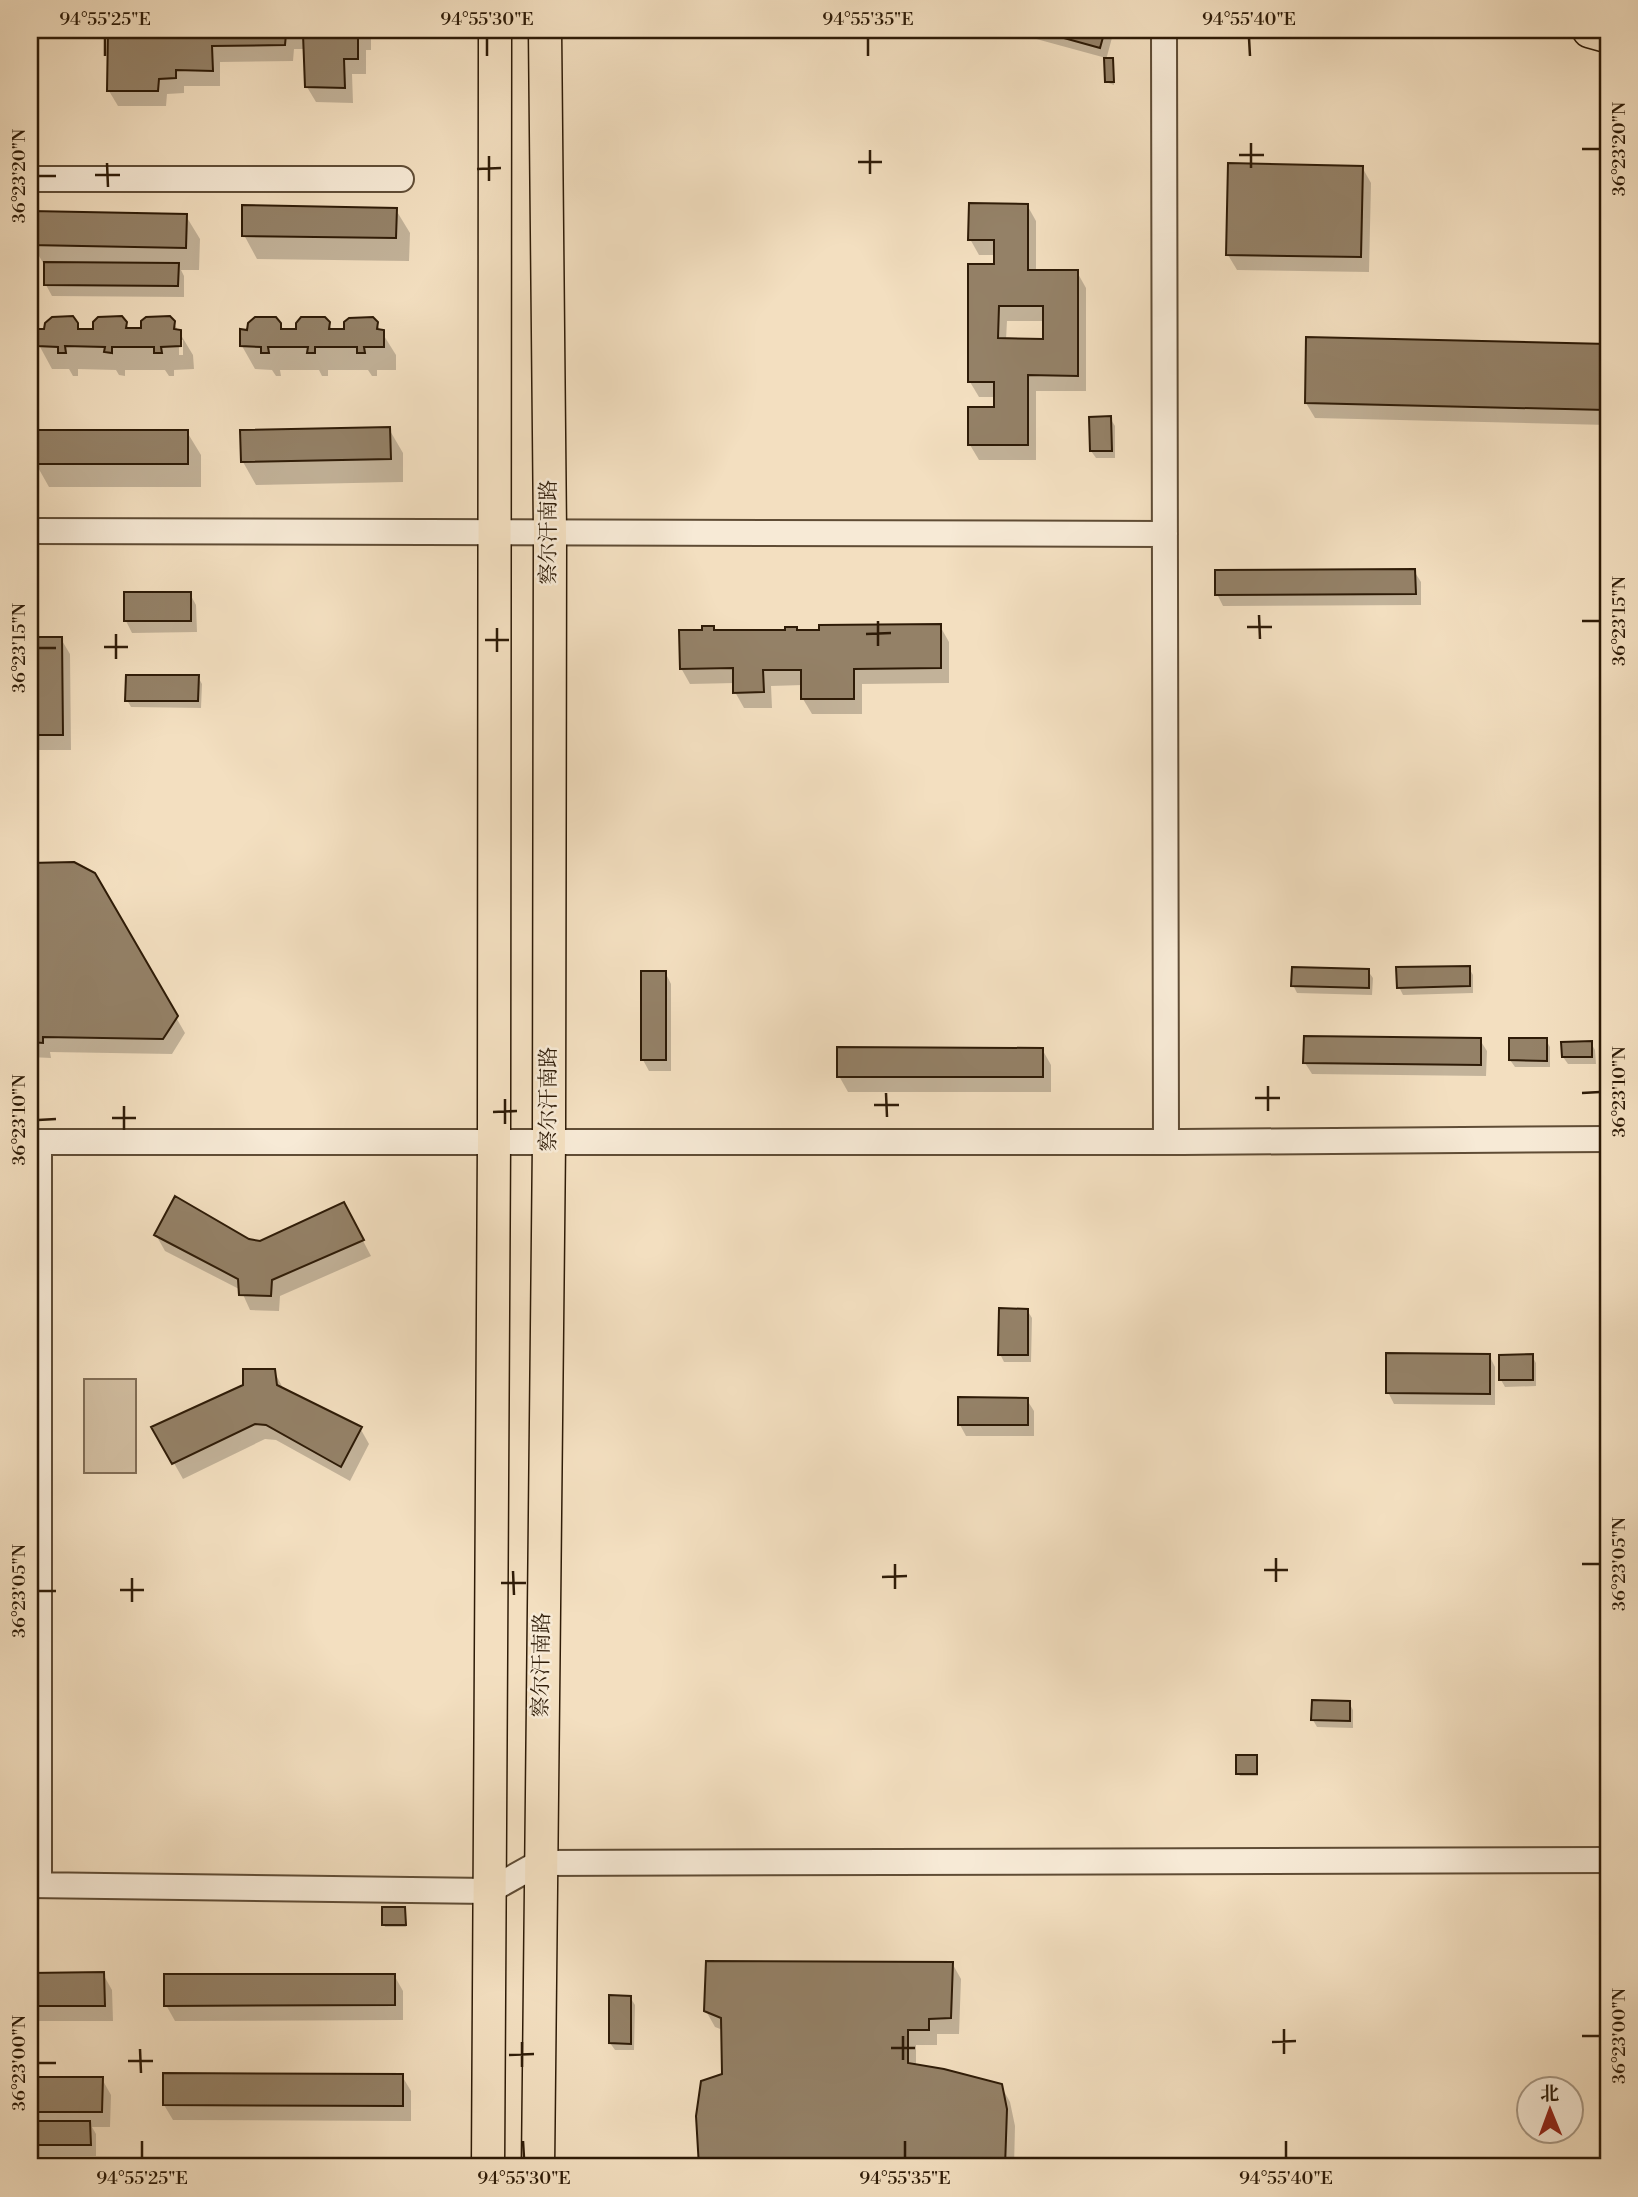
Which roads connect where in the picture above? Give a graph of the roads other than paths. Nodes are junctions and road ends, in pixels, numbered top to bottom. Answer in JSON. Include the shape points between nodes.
{"nodes":[{"id":1,"x":495,"y":30,"type":"edge"},
{"id":2,"x":545,"y":30,"type":"edge"},
{"id":3,"x":1164,"y":30,"type":"edge"},
{"id":4,"x":1590,"y":30,"type":"edge"},
{"id":5,"x":1608,"y":35,"type":"edge"},
{"id":6,"x":30,"y":179,"type":"edge"},
{"id":7,"x":401,"y":179,"type":"dead end"},
{"id":8,"x":30,"y":531,"type":"edge"},
{"id":9,"x":495,"y":533,"type":"junction"},
{"id":10,"x":550,"y":533,"type":"junction"},
{"id":11,"x":1165,"y":534,"type":"junction"},
{"id":12,"x":1608,"y":1139,"type":"edge"},
{"id":13,"x":34,"y":1142,"type":"edge"},
{"id":14,"x":494,"y":1142,"type":"junction"},
{"id":15,"x":549,"y":1142,"type":"junction"},
{"id":16,"x":1166,"y":1142,"type":"junction"},
{"id":17,"x":1608,"y":1860,"type":"edge"},
{"id":18,"x":539,"y":1863,"type":"junction"},
{"id":19,"x":35,"y":1885,"type":"edge"},
{"id":20,"x":489,"y":1891,"type":"junction"},
{"id":21,"x":488,"y":2167,"type":"edge"},
{"id":22,"x":538,"y":2167,"type":"edge"}],
"edges":[{"from":1,"to":9,"type":"main road"},
{"from":2,"to":10,"type":"main road","name":"察尔汗南路"},
{"from":3,"to":11,"type":"street"},
{"from":4,"to":5,"type":"highway"},
{"from":6,"to":7,"type":"street"},
{"from":8,"to":9,"type":"street"},
{"from":9,"to":10,"type":"street"},
{"from":9,"to":14,"type":"main road"},
{"from":10,"to":11,"type":"street"},
{"from":10,"to":15,"type":"main road","name":"察尔汗南路"},
{"from":11,"to":16,"type":"street"},
{"from":12,"to":16,"type":"street"},
{"from":13,"to":14,"type":"street"},
{"from":13,"to":19,"type":"street"},
{"from":14,"to":15,"type":"street"},
{"from":14,"to":20,"type":"main road"},
{"from":15,"to":16,"type":"street"},
{"from":15,"to":18,"type":"main road","name":"察尔汗南路"},
{"from":17,"to":18,"type":"street"},
{"from":18,"to":20,"type":"street"},
{"from":18,"to":22,"type":"main road","name":"察尔汗南路"},
{"from":19,"to":20,"type":"street"},
{"from":20,"to":21,"type":"main road"}]}
